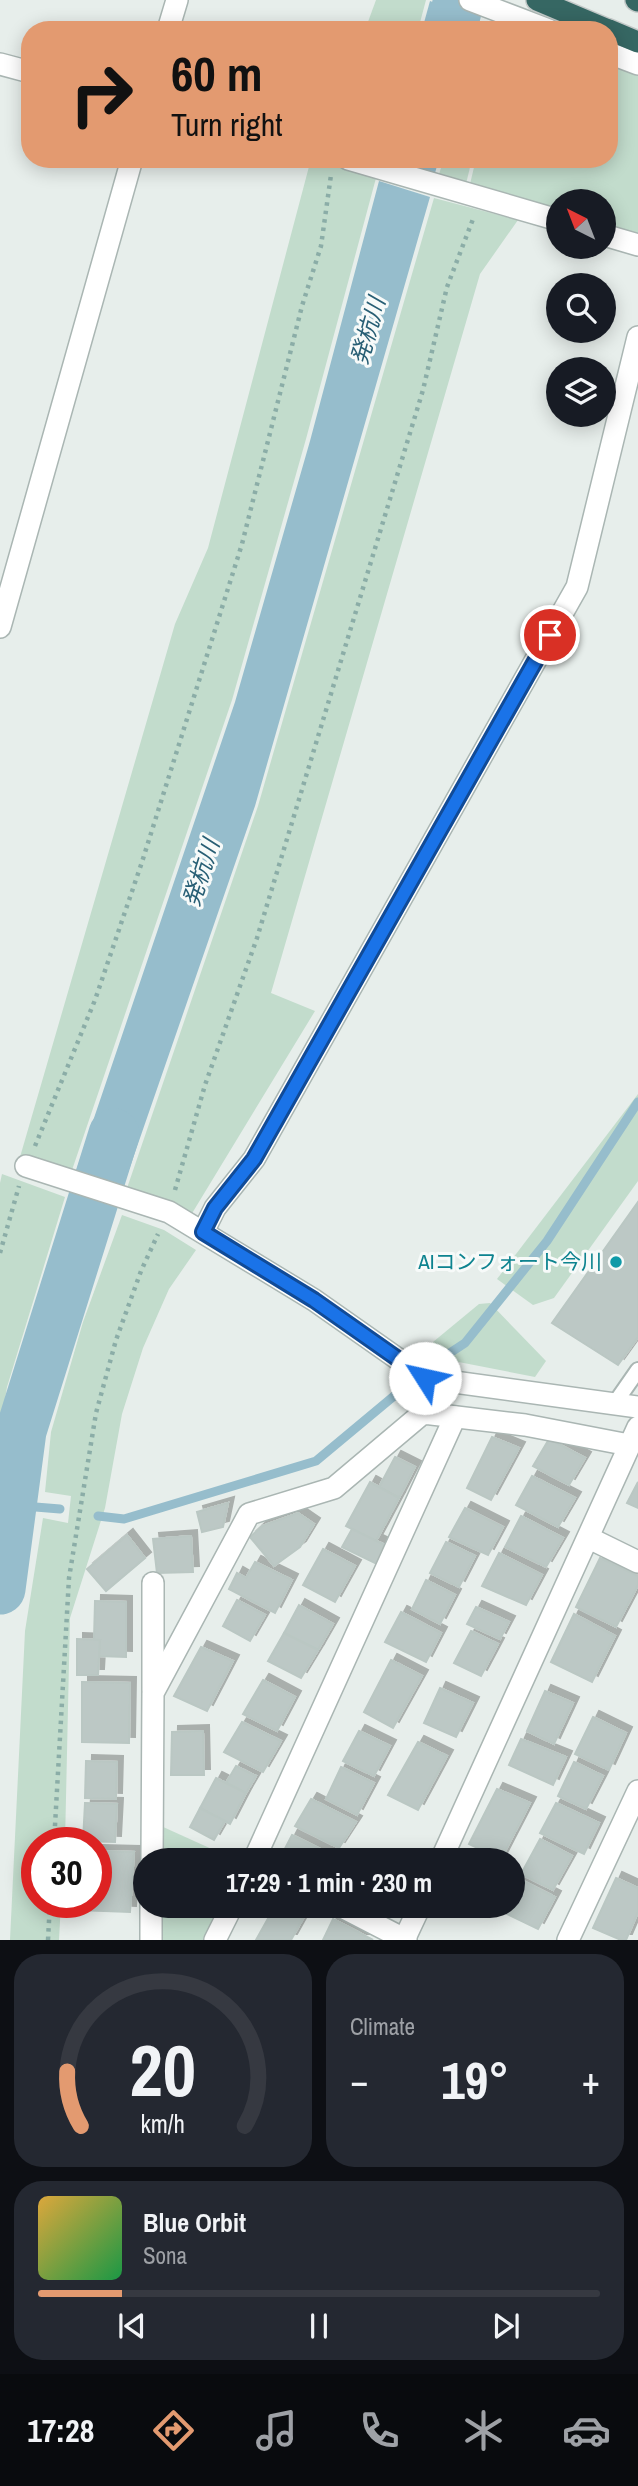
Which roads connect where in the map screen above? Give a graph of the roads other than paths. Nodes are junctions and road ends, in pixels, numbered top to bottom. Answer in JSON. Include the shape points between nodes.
{"nodes":[{"id":1,"x":177,"y":0,"type":"edge"},
{"id":2,"x":470,"y":0,"type":"edge"},
{"id":3,"x":537,"y":0,"type":"edge"},
{"id":4,"x":171,"y":21,"type":"edge"},
{"id":5,"x":525,"y":21,"type":"edge"},
{"id":6,"x":587,"y":21,"type":"edge"},
{"id":7,"x":618,"y":34,"type":"edge"},
{"id":8,"x":638,"y":42,"type":"edge"},
{"id":9,"x":618,"y":56,"type":"edge"},
{"id":10,"x":0,"y":64,"type":"edge"},
{"id":11,"x":638,"y":64,"type":"edge"},
{"id":12,"x":21,"y":70,"type":"edge"},
{"id":13,"x":129,"y":168,"type":"edge"},
{"id":14,"x":354,"y":168,"type":"edge"},
{"id":15,"x":546,"y":216,"type":"edge"},
{"id":16,"x":616,"y":238,"type":"edge"},
{"id":17,"x":638,"y":245,"type":"edge"},
{"id":18,"x":638,"y":337,"type":"edge"},
{"id":19,"x":0,"y":627,"type":"edge"},
{"id":20,"x":26,"y":1166,"type":"road end"},
{"id":21,"x":203,"y":1232,"type":"junction"},
{"id":22,"x":638,"y":1370,"type":"edge"},
{"id":23,"x":615,"y":1402,"type":"junction"},
{"id":24,"x":638,"y":1407,"type":"edge"},
{"id":25,"x":455,"y":1417,"type":"junction"},
{"id":26,"x":634,"y":1436,"type":"edge"},
{"id":27,"x":589,"y":1538,"type":"junction"},
{"id":28,"x":638,"y":1562,"type":"edge"},
{"id":29,"x":153,"y":1583,"type":"dead end"},
{"id":30,"x":153,"y":1693,"type":"junction"},
{"id":31,"x":638,"y":1791,"type":"edge"},
{"id":32,"x":152,"y":1848,"type":"edge"},
{"id":33,"x":259,"y":1848,"type":"edge"},
{"id":34,"x":447,"y":1848,"type":"edge"},
{"id":35,"x":151,"y":1918,"type":"edge"},
{"id":36,"x":226,"y":1918,"type":"edge"},
{"id":37,"x":363,"y":1918,"type":"edge"},
{"id":38,"x":415,"y":1918,"type":"edge"},
{"id":39,"x":151,"y":1940,"type":"edge"},
{"id":40,"x":215,"y":1940,"type":"edge"},
{"id":41,"x":405,"y":1940,"type":"edge"},
{"id":42,"x":568,"y":1940,"type":"edge"}],
"edges":[{"from":1,"to":4,"type":"street"},
{"from":2,"to":5,"type":"street"},
{"from":3,"to":6,"type":"highway"},
{"from":7,"to":8,"type":"highway"},
{"from":9,"to":11,"type":"street"},
{"from":10,"to":12,"type":"street"},
{"from":13,"to":19,"type":"street"},
{"from":14,"to":15,"type":"street","via":[[473,194]]},
{"from":16,"to":17,"type":"street"},
{"from":18,"to":21,"type":"street","via":[[577,587],[254,1159],[215,1208]]},
{"from":20,"to":21,"type":"street","via":[[161,1209]]},
{"from":21,"to":23,"type":"street","via":[[314,1300],[425,1378]]},
{"from":22,"to":23,"type":"lane"},
{"from":23,"to":24,"type":"street"},
{"from":25,"to":26,"type":"street"},
{"from":25,"to":30,"type":"street","via":[[424,1413],[334,1488],[249,1514]]},
{"from":25,"to":33,"type":"street"},
{"from":26,"to":27,"type":"street"},
{"from":27,"to":28,"type":"street"},
{"from":27,"to":34,"type":"street"},
{"from":29,"to":30,"type":"street"},
{"from":30,"to":32,"type":"street"},
{"from":31,"to":42,"type":"street"},
{"from":35,"to":39,"type":"street"},
{"from":36,"to":40,"type":"street"},
{"from":37,"to":41,"type":"street"},
{"from":38,"to":41,"type":"street"}]}
